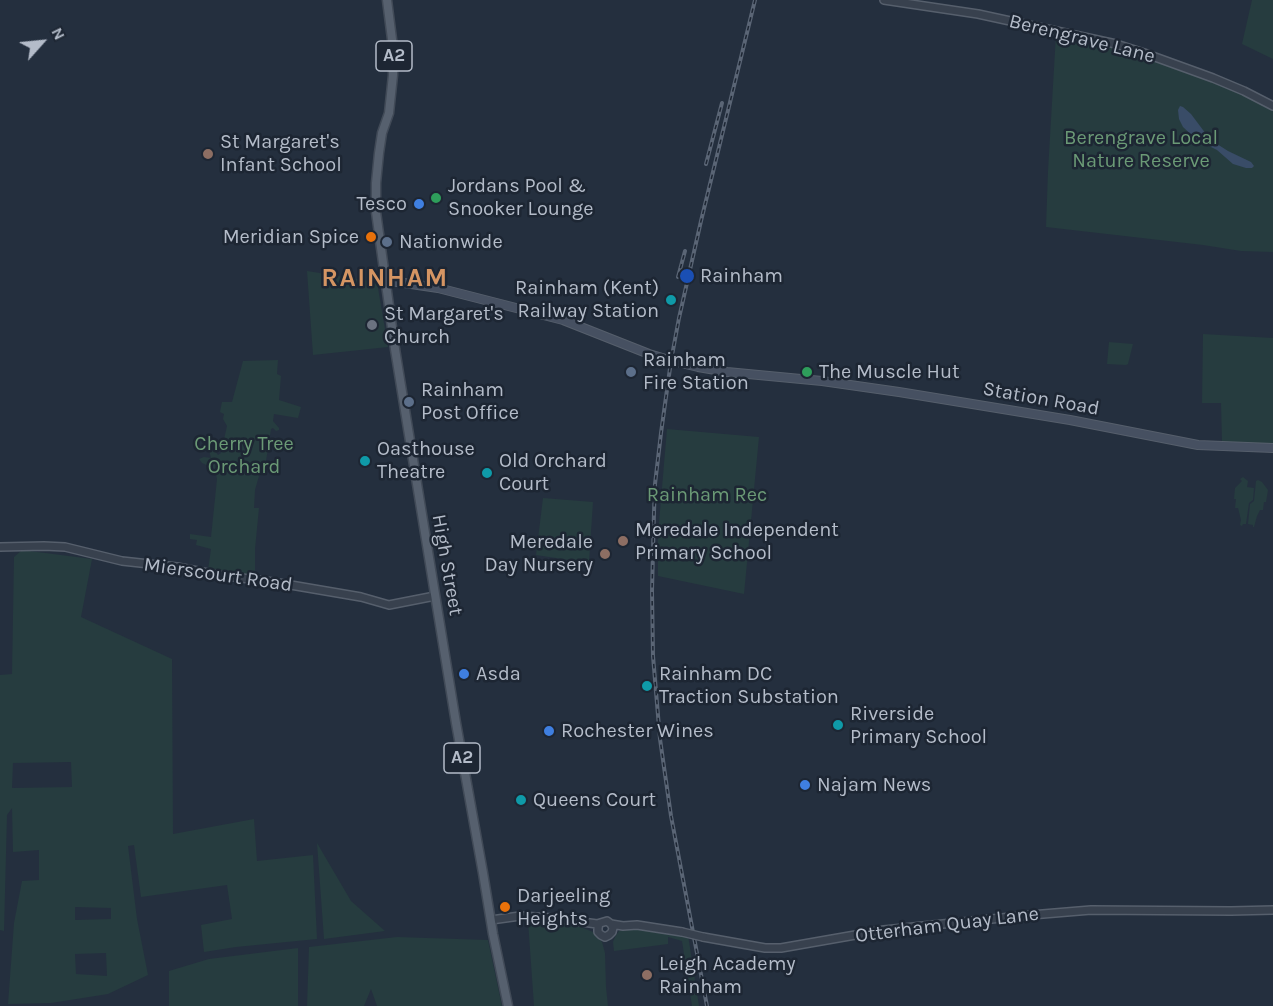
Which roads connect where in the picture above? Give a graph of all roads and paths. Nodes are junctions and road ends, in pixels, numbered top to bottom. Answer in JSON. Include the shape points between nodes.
{"nodes":[{"id":1,"x":387,"y":0,"type":"edge"},
{"id":2,"x":884,"y":0,"type":"edge"},
{"id":3,"x":1273,"y":106,"type":"edge"},
{"id":4,"x":384,"y":280,"type":"junction"},
{"id":5,"x":1273,"y":448,"type":"edge"},
{"id":6,"x":0,"y":547,"type":"edge"},
{"id":7,"x":435,"y":596,"type":"junction"},
{"id":8,"x":1273,"y":910,"type":"edge"},
{"id":9,"x":491,"y":920,"type":"junction"},
{"id":10,"x":585,"y":924,"type":"junction"},
{"id":11,"x":599,"y":924,"type":"junction"},
{"id":12,"x":612,"y":927,"type":"junction"},
{"id":13,"x":599,"y":933,"type":"junction"},
{"id":14,"x":507,"y":1006,"type":"edge"}],
"edges":[{"from":1,"to":4,"type":"main road","name":"High Street","number":"A2","via":[[393,75],[380,144],[376,198]]},
{"from":2,"to":3,"type":"street","name":"Berengrave Lane","via":[[978,14],[1116,44],[1213,78]]},
{"from":4,"to":5,"type":"main road","name":"Station Road","via":[[438,288],[563,320],[649,354],[698,367],[908,393],[1198,445]]},
{"from":4,"to":7,"type":"main road","name":"High Street","number":"A2"},
{"from":6,"to":7,"type":"street","name":"Mierscourt Road","via":[[65,547],[122,561],[273,582],[388,605]]},
{"from":7,"to":9,"type":"main road","name":"High Street","number":"A2"},
{"from":8,"to":12,"type":"street","name":"Otterham Quay Lane","bridge":true,"via":[[1091,910],[884,930],[781,948],[638,926]]},
{"from":9,"to":10,"type":"street","name":"Otterham Quay Lane","via":[[520,916]]},
{"from":9,"to":14,"type":"main road","number":"A2"},
{"from":10,"to":11,"type":"street","name":"Otterham Quay Lane"},
{"from":10,"to":13,"type":"street","name":"Otterham Quay Lane"},
{"from":11,"to":12,"type":"street","name":"Otterham Quay Lane","via":[[606,921]]},
{"from":11,"to":13,"type":"street"},
{"from":12,"to":13,"type":"street","name":"Otterham Quay Lane","via":[[608,936]]}]}
